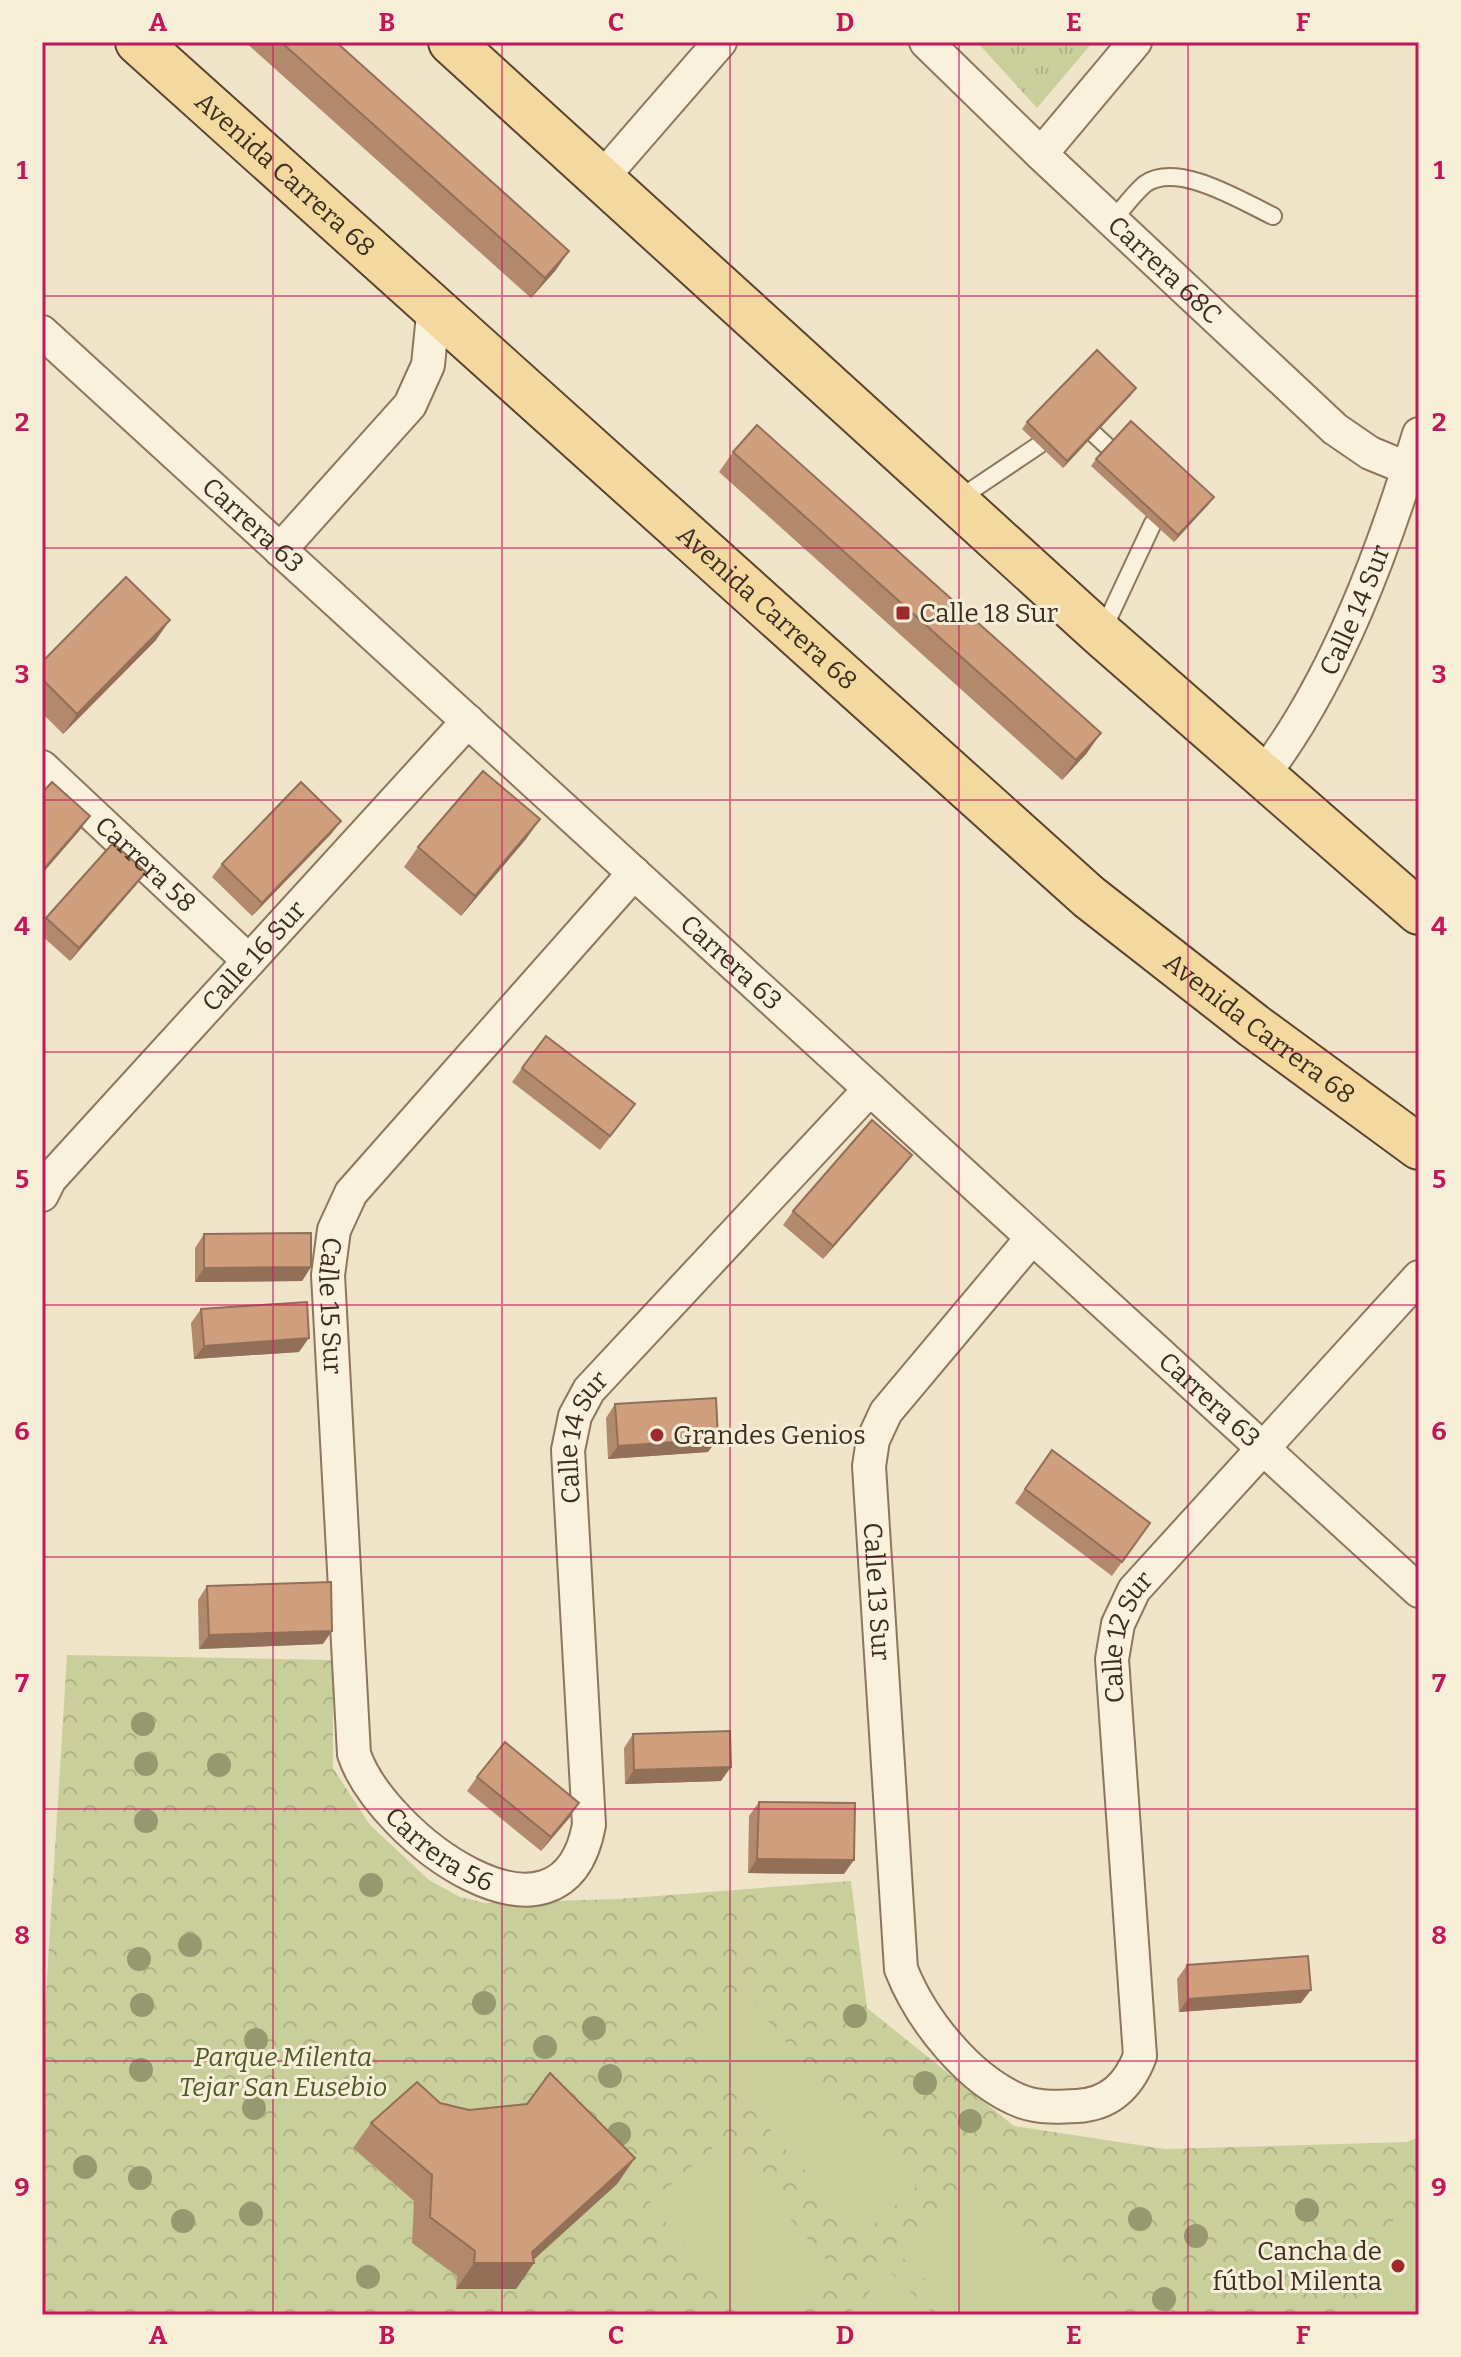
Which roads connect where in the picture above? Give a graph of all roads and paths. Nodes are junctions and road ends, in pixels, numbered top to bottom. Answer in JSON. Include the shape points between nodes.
{"nodes":[{"id":1,"x":138,"y":42,"type":"edge"},
{"id":2,"x":451,"y":42,"type":"edge"},
{"id":3,"x":720,"y":42,"type":"edge"},
{"id":4,"x":926,"y":42,"type":"edge"},
{"id":5,"x":1135,"y":42,"type":"edge"},
{"id":6,"x":1041,"y":154,"type":"junction"},
{"id":7,"x":601,"y":179,"type":"junction"},
{"id":8,"x":1273,"y":216,"type":"dead end"},
{"id":9,"x":1112,"y":221,"type":"junction"},
{"id":10,"x":434,"y":305,"type":"junction"},
{"id":11,"x":42,"y":332,"type":"edge"},
{"id":12,"x":1094,"y":434,"type":"edge"},
{"id":13,"x":1419,"y":434,"type":"edge"},
{"id":14,"x":1039,"y":445,"type":"edge"},
{"id":15,"x":1108,"y":447,"type":"edge"},
{"id":16,"x":1414,"y":471,"type":"edge"},
{"id":17,"x":955,"y":501,"type":"junction"},
{"id":18,"x":1153,"y":523,"type":"edge"},
{"id":19,"x":280,"y":550,"type":"junction"},
{"id":20,"x":1101,"y":634,"type":"junction"},
{"id":21,"x":468,"y":721,"type":"junction"},
{"id":22,"x":42,"y":767,"type":"edge"},
{"id":23,"x":1264,"y":774,"type":"junction"},
{"id":24,"x":634,"y":873,"type":"junction"},
{"id":25,"x":1419,"y":912,"type":"edge"},
{"id":26,"x":249,"y":961,"type":"junction"},
{"id":27,"x":870,"y":1089,"type":"junction"},
{"id":28,"x":1419,"y":1147,"type":"edge"},
{"id":29,"x":42,"y":1195,"type":"edge"},
{"id":30,"x":1032,"y":1238,"type":"junction"},
{"id":31,"x":1419,"y":1277,"type":"edge"},
{"id":32,"x":1264,"y":1450,"type":"junction"},
{"id":33,"x":1419,"y":1591,"type":"edge"},
{"id":34,"x":354,"y":1754,"type":"joint"},
{"id":35,"x":558,"y":1880,"type":"joint"},
{"id":36,"x":1113,"y":2096,"type":"joint"}],
"edges":[{"from":1,"to":10,"type":"main road","name":"Avenida Carrera 68"},
{"from":2,"to":7,"type":"main road"},
{"from":3,"to":7,"type":"street"},
{"from":4,"to":6,"type":"street","name":"Carrera 68C"},
{"from":5,"to":6,"type":"street"},
{"from":6,"to":9,"type":"street","name":"Carrera 68C"},
{"from":7,"to":17,"type":"main road"},
{"from":8,"to":9,"type":"lane","via":[[1181,176],[1145,184]]},
{"from":9,"to":16,"type":"street","name":"Carrera 68C","via":[[1335,429],[1370,453]]},
{"from":10,"to":19,"type":"street","via":[[428,365],[410,405]]},
{"from":10,"to":28,"type":"main road","name":"Avenida Carrera 68","via":[[1089,897]]},
{"from":11,"to":19,"type":"street","name":"Carrera 63"},
{"from":12,"to":15,"type":"lane"},
{"from":13,"to":16,"type":"street","name":"Calle 14 Sur"},
{"from":14,"to":17,"type":"lane"},
{"from":16,"to":23,"type":"street","name":"Calle 14 Sur","via":[[1328,668],[1288,743]]},
{"from":17,"to":20,"type":"main road"},
{"from":18,"to":20,"type":"lane"},
{"from":19,"to":21,"type":"street","name":"Carrera 63"},
{"from":20,"to":23,"type":"main road"},
{"from":21,"to":24,"type":"street","name":"Carrera 63"},
{"from":21,"to":26,"type":"street","name":"Calle 16 Sur"},
{"from":22,"to":26,"type":"street","name":"Carrera 58"},
{"from":23,"to":25,"type":"main road"},
{"from":24,"to":27,"type":"street","name":"Carrera 63"},
{"from":24,"to":34,"type":"street","name":"Calle 15 Sur","via":[[351,1193],[334,1230],[328,1275]]},
{"from":26,"to":29,"type":"street","name":"Calle 16 Sur","via":[[50,1179]]},
{"from":27,"to":30,"type":"street","name":"Carrera 63"},
{"from":27,"to":35,"type":"street","name":"Calle 14 Sur","via":[[589,1390],[575,1416],[568,1450],[589,1825],[585,1848]]},
{"from":30,"to":32,"type":"street","name":"Carrera 63"},
{"from":30,"to":36,"type":"street","name":"Calle 13 Sur","via":[[886,1412],[873,1440],[869,1466],[896,1938],[912,2000],[986,2082],[1023,2102],[1052,2107],[1084,2106]]},
{"from":31,"to":32,"type":"street","name":"Calle 12 Sur"},
{"from":32,"to":33,"type":"street","name":"Carrera 63"},
{"from":32,"to":36,"type":"street","name":"Calle 12 Sur","via":[[1134,1590],[1118,1624],[1112,1659],[1140,2056],[1132,2078]]},
{"from":34,"to":35,"type":"street","name":"Carrera 56","via":[[362,1779],[380,1801],[448,1864],[487,1883],[530,1889]]}]}
